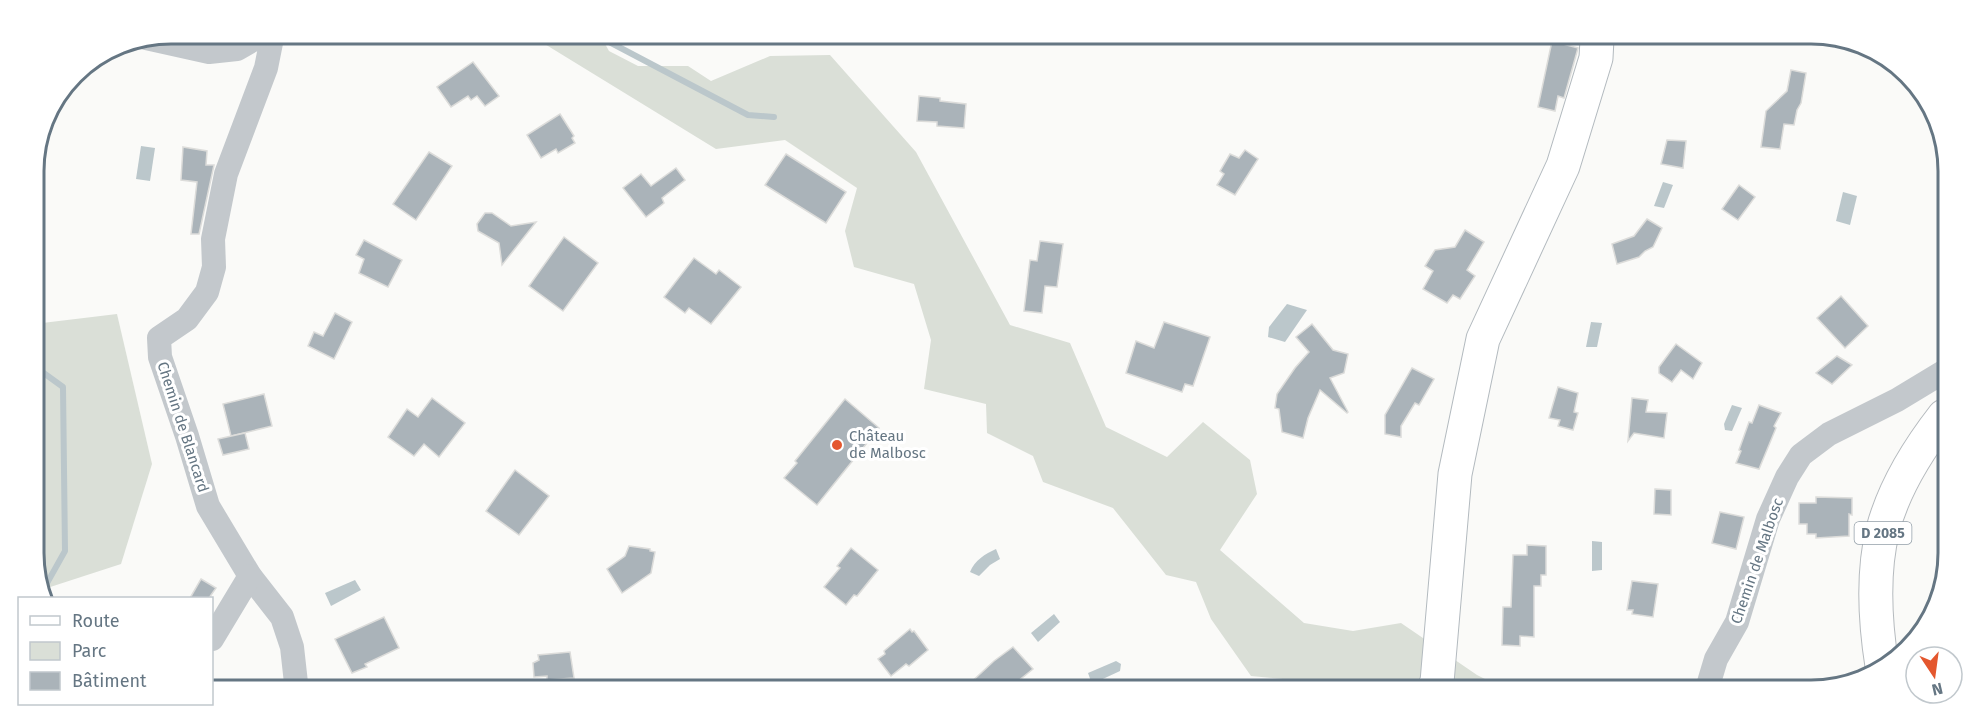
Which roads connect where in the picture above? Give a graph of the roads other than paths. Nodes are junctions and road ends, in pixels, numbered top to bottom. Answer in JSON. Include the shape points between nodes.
{"nodes":[{"id":1,"x":173,"y":44,"type":"edge"},
{"id":2,"x":247,"y":44,"type":"edge"},
{"id":3,"x":271,"y":44,"type":"edge"},
{"id":4,"x":1597,"y":44,"type":"edge"},
{"id":5,"x":1938,"y":375,"type":"edge"},
{"id":6,"x":1938,"y":424,"type":"edge"},
{"id":7,"x":249,"y":576,"type":"junction"},
{"id":8,"x":213,"y":637,"type":"edge"},
{"id":9,"x":1881,"y":658,"type":"edge"},
{"id":10,"x":1437,"y":679,"type":"edge"},
{"id":11,"x":1710,"y":679,"type":"edge"},
{"id":12,"x":296,"y":680,"type":"edge"}],
"edges":[{"from":1,"to":2,"type":"street","via":[[209,52],[237,50]]},
{"from":3,"to":7,"type":"street","name":"Chemin de Blancard","via":[[266,68],[226,174],[207,292],[187,319],[159,338],[160,357],[208,506]]},
{"from":4,"to":10,"type":"main road","via":[[1596,58],[1563,166],[1483,339],[1455,474]]},
{"from":5,"to":11,"type":"street","name":"Chemin de Malbosc","via":[[1829,434],[1802,455],[1768,519],[1737,622],[1716,659]]},
{"from":6,"to":9,"type":"main road","number":"D 2085","via":[[1897,492],[1883,529],[1876,574],[1876,630]]},
{"from":7,"to":8,"type":"street"},
{"from":7,"to":12,"type":"street","name":"Chemin de Blancard","via":[[282,617],[292,647]]}]}
